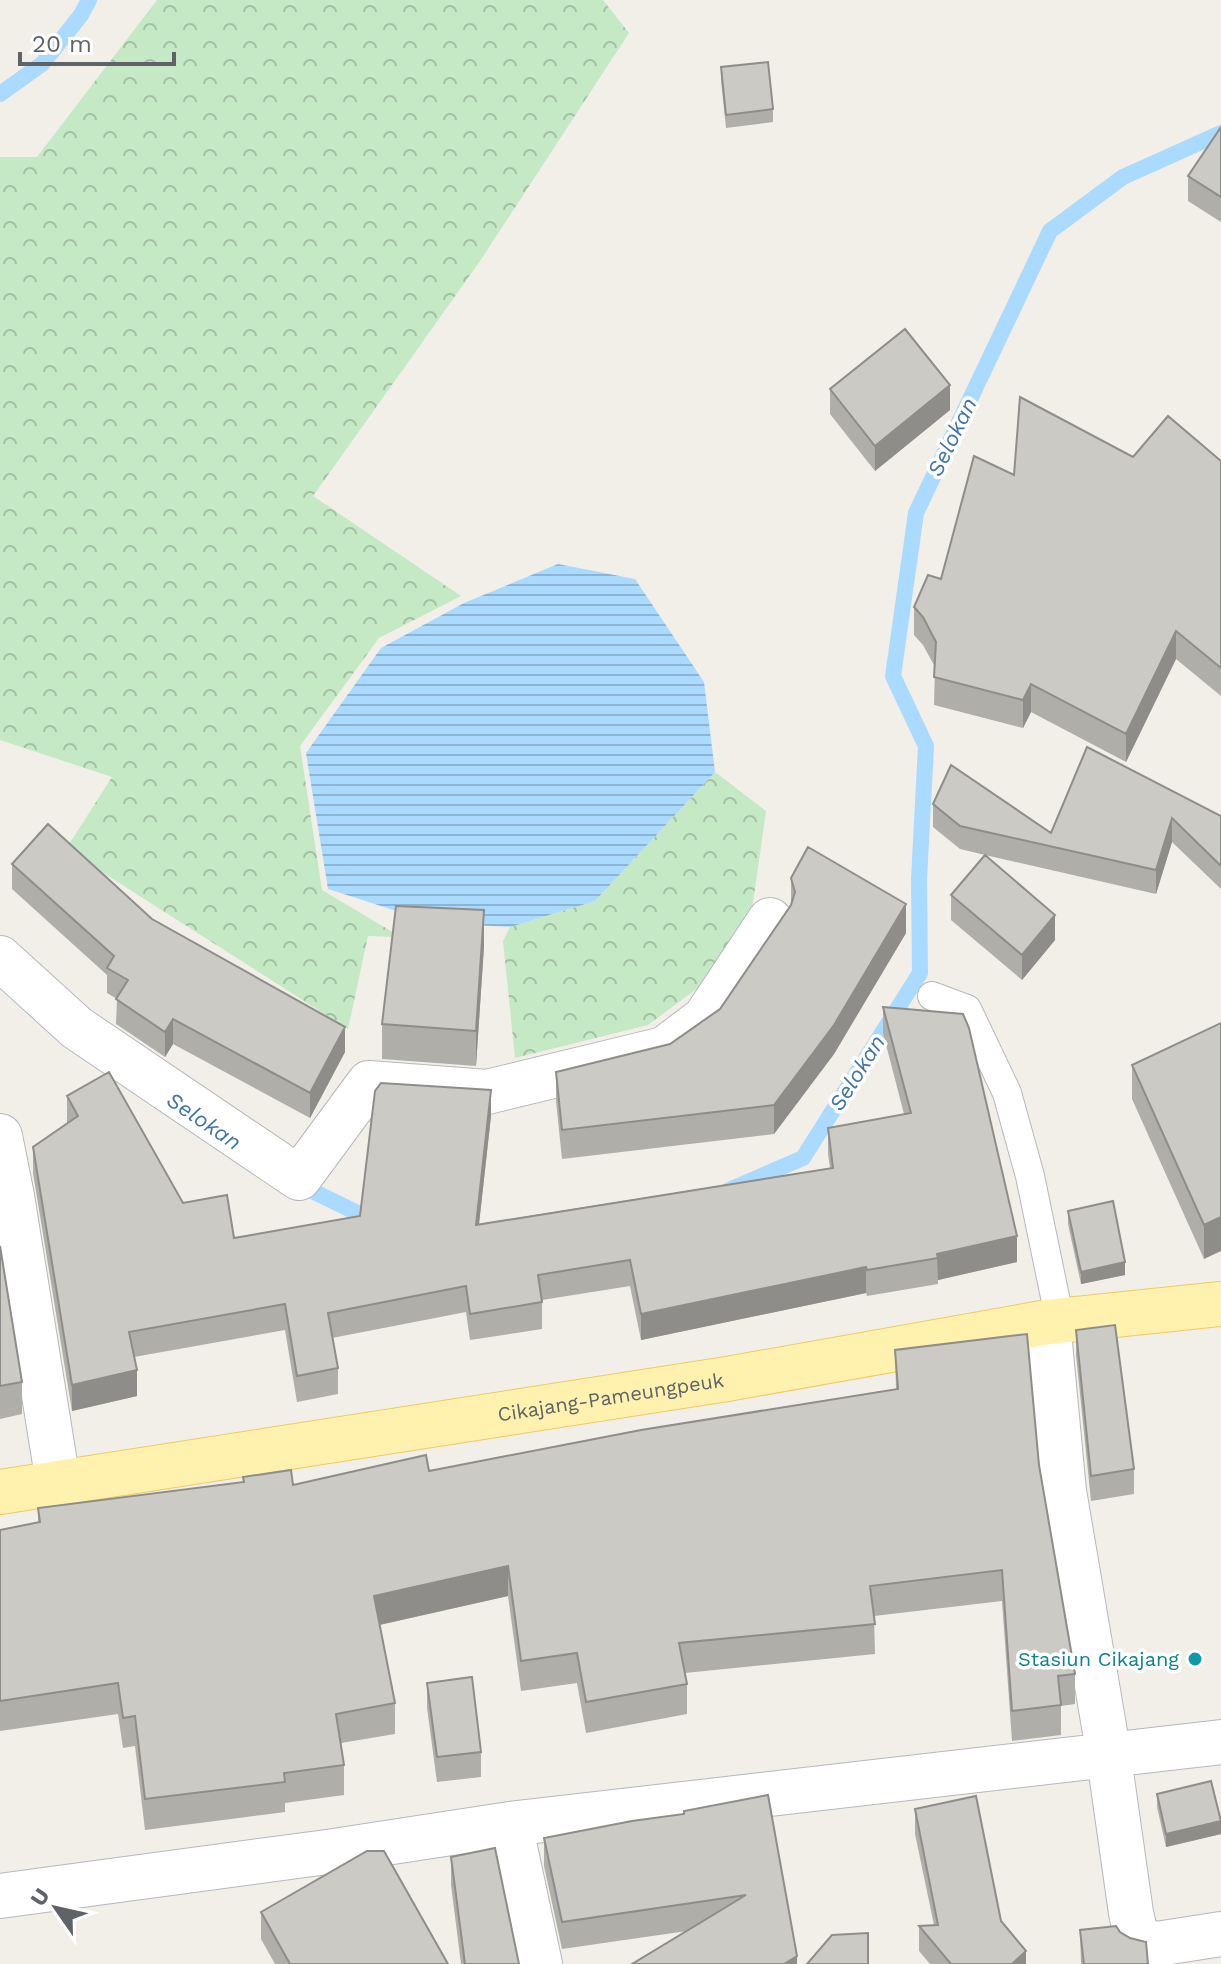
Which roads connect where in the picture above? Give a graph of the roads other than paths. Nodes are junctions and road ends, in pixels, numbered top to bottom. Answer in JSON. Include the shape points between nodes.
{"nodes":[{"id":1,"x":770,"y":920,"type":"dead end"},
{"id":2,"x":0,"y":958,"type":"edge"},
{"id":3,"x":932,"y":996,"type":"dead end"},
{"id":4,"x":0,"y":1136,"type":"edge"},
{"id":5,"x":1221,"y":1304,"type":"edge"},
{"id":6,"x":1054,"y":1322,"type":"junction"},
{"id":7,"x":58,"y":1482,"type":"junction"},
{"id":8,"x":0,"y":1492,"type":"edge"},
{"id":9,"x":1221,"y":1742,"type":"edge"},
{"id":10,"x":1109,"y":1755,"type":"junction"},
{"id":11,"x":510,"y":1824,"type":"junction"},
{"id":12,"x":0,"y":1896,"type":"edge"},
{"id":13,"x":1221,"y":1934,"type":"edge"},
{"id":14,"x":540,"y":1964,"type":"edge"}],
"edges":[{"from":1,"to":2,"type":"street","via":[[705,1018],[664,1049],[487,1092],[369,1083],[299,1178],[77,1028]]},
{"from":3,"to":6,"type":"lane","via":[[967,1009],[1007,1093],[1030,1176]]},
{"from":4,"to":7,"type":"street"},
{"from":5,"to":6,"type":"main road","name":"Cikajang-Pameungpeuk"},
{"from":6,"to":7,"type":"main road","name":"Cikajang-Pameungpeuk","via":[[727,1379]]},
{"from":6,"to":10,"type":"street","via":[[1064,1491]]},
{"from":7,"to":8,"type":"main road","name":"Cikajang-Pameungpeuk"},
{"from":9,"to":10,"type":"street"},
{"from":10,"to":11,"type":"street"},
{"from":10,"to":13,"type":"street","via":[[1137,1939],[1157,1944]]},
{"from":11,"to":12,"type":"street"},
{"from":11,"to":14,"type":"street"}]}
